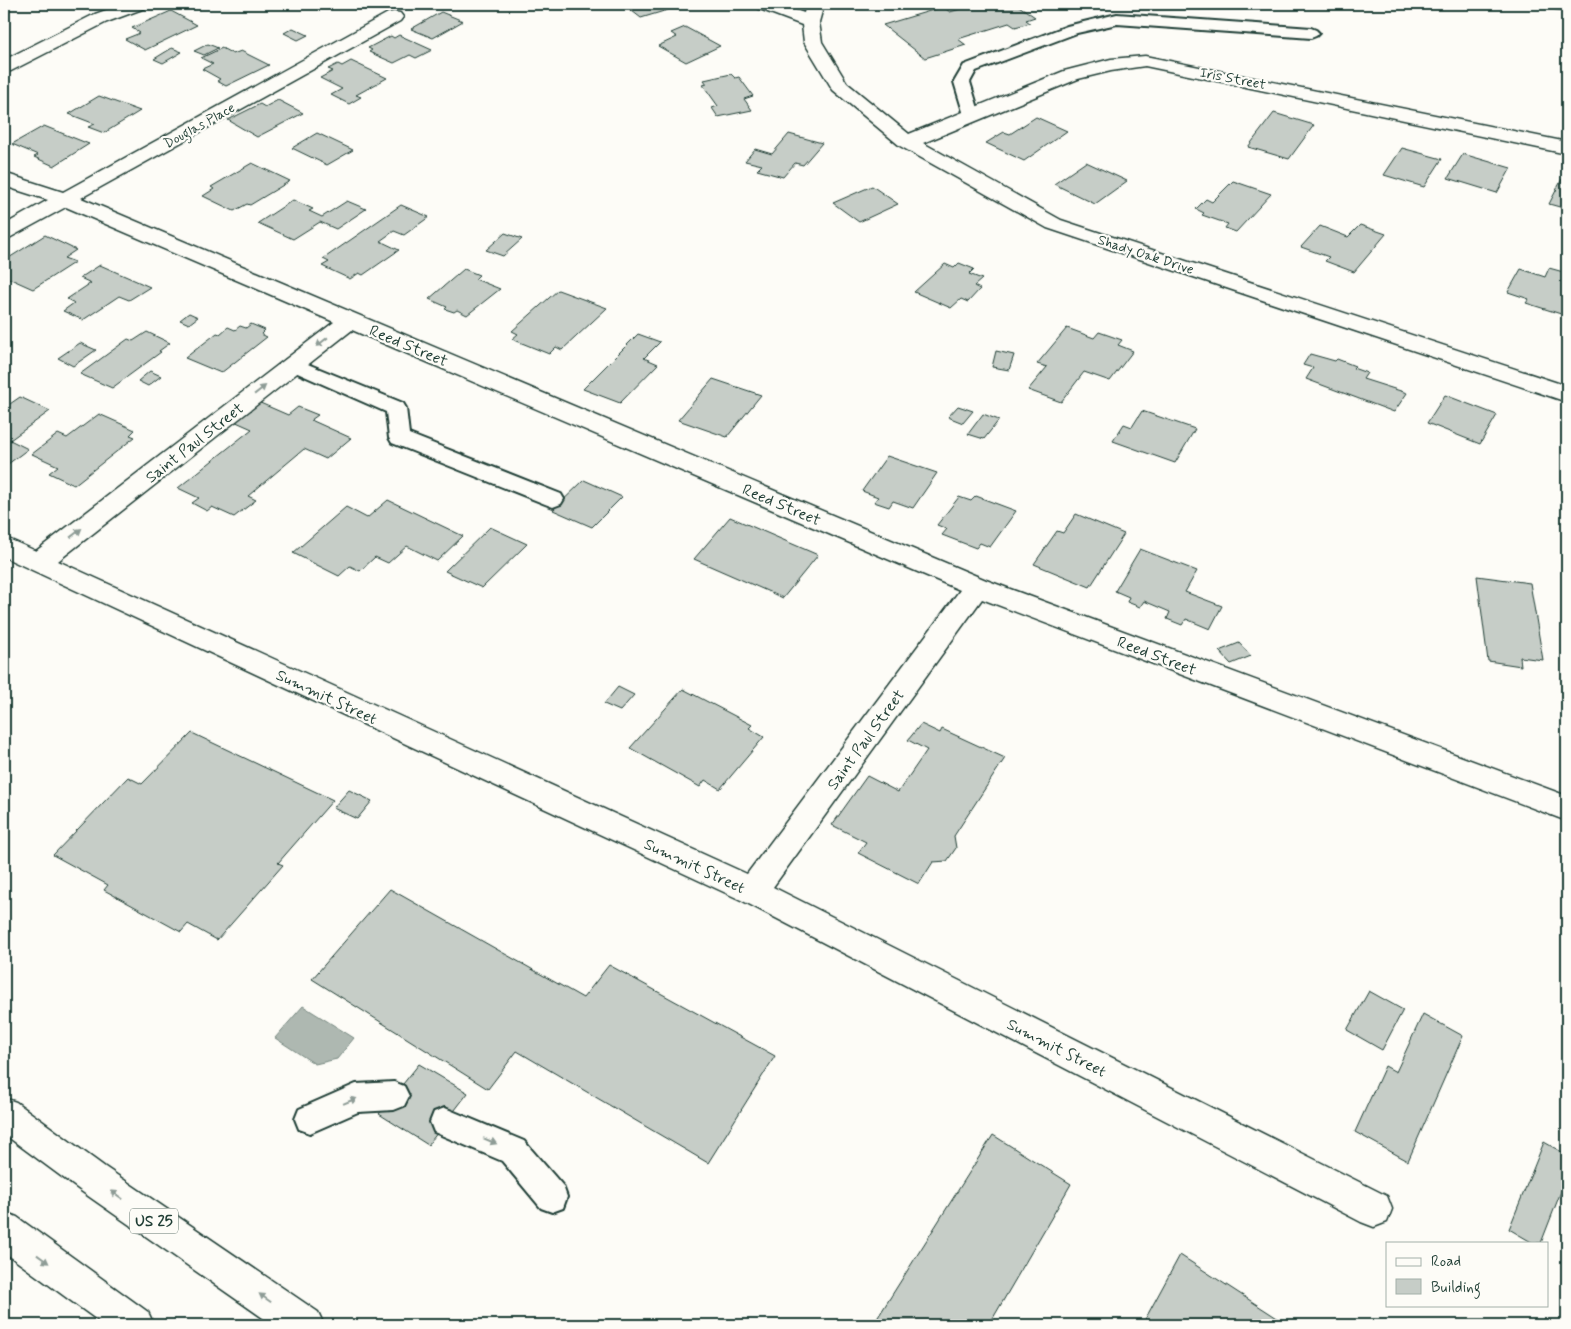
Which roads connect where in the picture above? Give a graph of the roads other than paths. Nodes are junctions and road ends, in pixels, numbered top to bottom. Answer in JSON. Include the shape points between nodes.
{"nodes":[{"id":1,"x":89,"y":4,"type":"edge"},
{"id":2,"x":139,"y":4,"type":"edge"},
{"id":3,"x":763,"y":4,"type":"edge"},
{"id":4,"x":812,"y":13,"type":"edge"},
{"id":5,"x":394,"y":17,"type":"dead end"},
{"id":6,"x":101,"y":18,"type":"junction"},
{"id":7,"x":1311,"y":33,"type":"dead end"},
{"id":8,"x":4,"y":67,"type":"edge"},
{"id":9,"x":972,"y":115,"type":"junction"},
{"id":10,"x":907,"y":142,"type":"junction"},
{"id":11,"x":1567,"y":148,"type":"edge"},
{"id":12,"x":4,"y":179,"type":"edge"},
{"id":13,"x":64,"y":199,"type":"junction"},
{"id":14,"x":4,"y":233,"type":"edge"},
{"id":15,"x":350,"y":320,"type":"junction"},
{"id":16,"x":294,"y":364,"type":"junction"},
{"id":17,"x":1567,"y":394,"type":"edge"},
{"id":18,"x":553,"y":499,"type":"dead end"},
{"id":19,"x":4,"y":546,"type":"edge"},
{"id":20,"x":38,"y":563,"type":"junction"},
{"id":21,"x":977,"y":587,"type":"junction"},
{"id":22,"x":1567,"y":809,"type":"edge"},
{"id":23,"x":752,"y":891,"type":"junction"},
{"id":24,"x":394,"y":1096,"type":"dead end"},
{"id":25,"x":4,"y":1114,"type":"edge"},
{"id":26,"x":310,"y":1119,"type":"dead end"},
{"id":27,"x":446,"y":1122,"type":"dead end"},
{"id":28,"x":552,"y":1197,"type":"dead end"},
{"id":29,"x":1374,"y":1209,"type":"dead end"},
{"id":30,"x":4,"y":1230,"type":"edge"},
{"id":31,"x":135,"y":1325,"type":"edge"},
{"id":32,"x":305,"y":1325,"type":"edge"}],
"edges":[{"from":1,"to":6,"type":"street"},
{"from":2,"to":6,"type":"street"},
{"from":3,"to":4,"type":"street"},
{"from":4,"to":10,"type":"street","name":"Shady Oak Drive","via":[[813,42],[840,86]]},
{"from":5,"to":13,"type":"street","name":"Douglas Place"},
{"from":6,"to":8,"type":"street"},
{"from":7,"to":9,"type":"lane","via":[[1117,19],[1072,28],[970,68],[962,82]]},
{"from":9,"to":10,"type":"street","name":"Iris Street"},
{"from":9,"to":11,"type":"street","name":"Iris Street","via":[[1071,75],[1145,61]]},
{"from":10,"to":17,"type":"street","name":"Shady Oak Drive","via":[[1054,224]]},
{"from":12,"to":13,"type":"street","name":"Reed Street"},
{"from":13,"to":14,"type":"street","name":"Douglas Place"},
{"from":13,"to":15,"type":"street","name":"Reed Street"},
{"from":15,"to":16,"type":"street","name":"Saint Paul Street","one_way":true},
{"from":15,"to":21,"type":"street","name":"Reed Street"},
{"from":16,"to":18,"type":"lane","via":[[396,408],[399,438]]},
{"from":20,"to":16,"type":"street","name":"Saint Paul Street","one_way":true},
{"from":19,"to":20,"type":"street","name":"Summit Street"},
{"from":20,"to":23,"type":"street","name":"Summit Street"},
{"from":21,"to":22,"type":"street","name":"Reed Street"},
{"from":21,"to":23,"type":"street","name":"Saint Paul Street"},
{"from":23,"to":29,"type":"street","name":"Summit Street"},
{"from":26,"to":24,"type":"lane","one_way":true,"via":[[356,1098]]},
{"from":32,"to":25,"type":"street","number":"US 25","one_way":true},
{"from":27,"to":28,"type":"lane","one_way":true,"via":[[513,1151]]},
{"from":30,"to":31,"type":"street","one_way":true}]}
